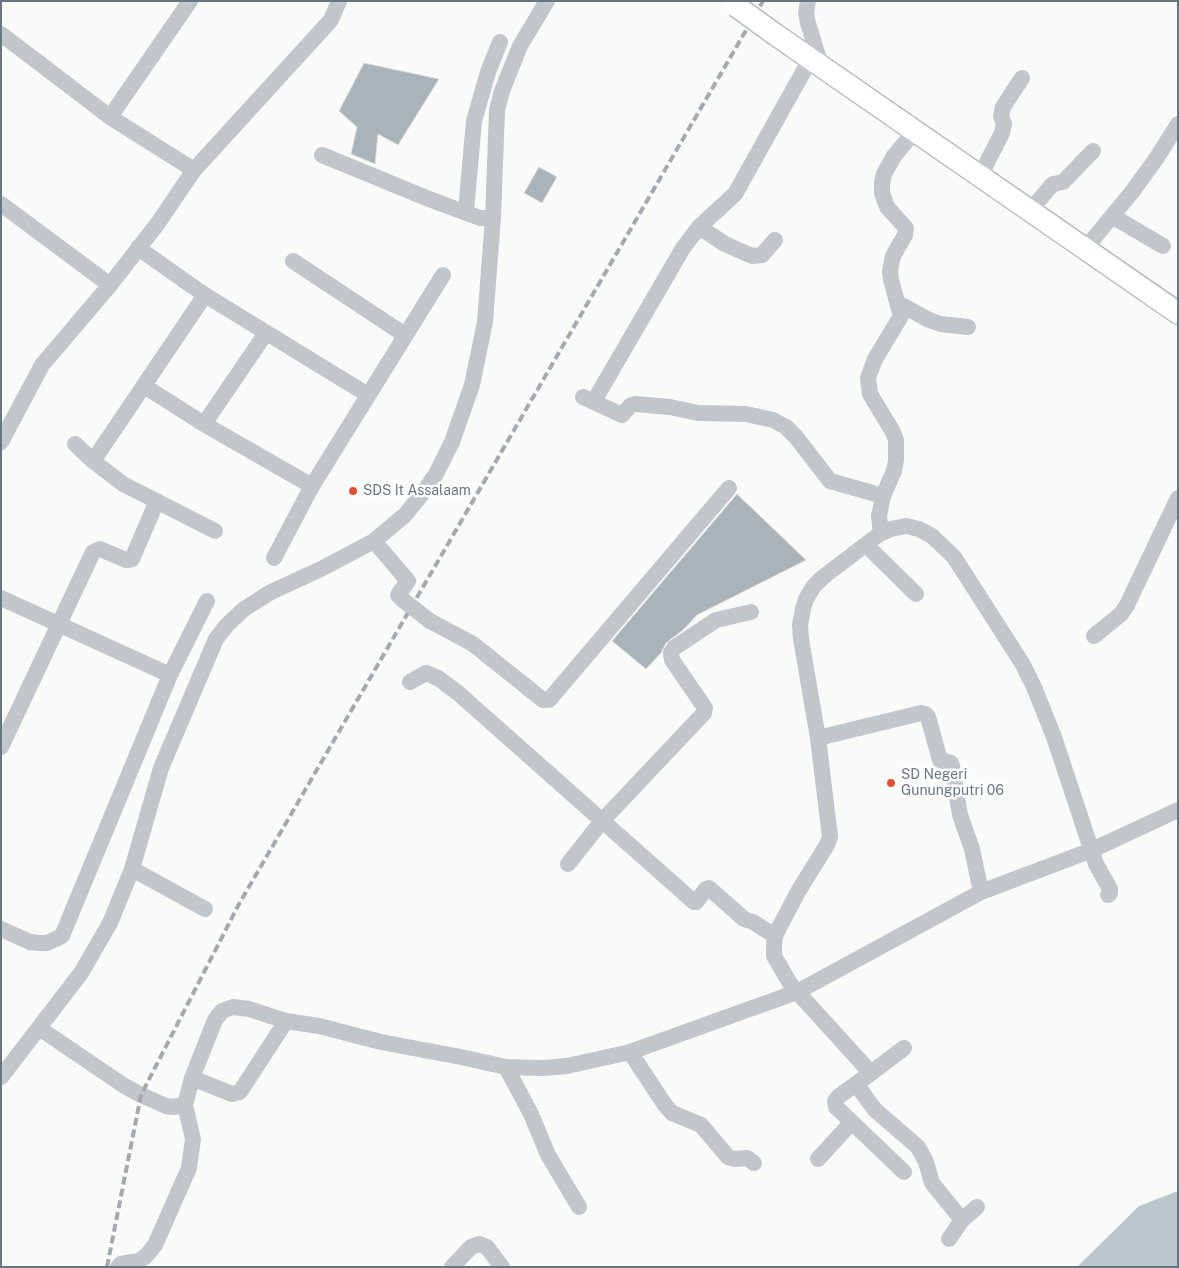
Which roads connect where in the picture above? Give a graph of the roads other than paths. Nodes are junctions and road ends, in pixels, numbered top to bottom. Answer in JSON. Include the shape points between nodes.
{"nodes":[{"id":1,"x":190,"y":1,"type":"edge"},
{"id":2,"x":339,"y":1,"type":"edge"},
{"id":3,"x":547,"y":1,"type":"edge"},
{"id":4,"x":808,"y":1,"type":"edge"},
{"id":5,"x":733,"y":3,"type":"edge"},
{"id":6,"x":1,"y":34,"type":"edge"},
{"id":7,"x":510,"y":44,"type":"junction"},
{"id":8,"x":816,"y":62,"type":"junction"},
{"id":9,"x":1022,"y":78,"type":"dead end"},
{"id":10,"x":110,"y":117,"type":"junction"},
{"id":11,"x":1178,"y":124,"type":"edge"},
{"id":12,"x":915,"y":131,"type":"junction"},
{"id":13,"x":1093,"y":151,"type":"dead end"},
{"id":14,"x":322,"y":154,"type":"dead end"},
{"id":15,"x":194,"y":170,"type":"junction"},
{"id":16,"x":980,"y":176,"type":"junction"},
{"id":17,"x":1,"y":204,"type":"edge"},
{"id":18,"x":466,"y":211,"type":"junction"},
{"id":19,"x":1030,"y":212,"type":"junction"},
{"id":20,"x":1112,"y":216,"type":"junction"},
{"id":21,"x":493,"y":218,"type":"junction"},
{"id":22,"x":699,"y":227,"type":"junction"},
{"id":23,"x":775,"y":240,"type":"dead end"},
{"id":24,"x":1162,"y":246,"type":"dead end"},
{"id":25,"x":138,"y":248,"type":"junction"},
{"id":26,"x":1085,"y":249,"type":"junction"},
{"id":27,"x":293,"y":261,"type":"dead end"},
{"id":28,"x":443,"y":275,"type":"dead end"},
{"id":29,"x":110,"y":284,"type":"junction"},
{"id":30,"x":205,"y":295,"type":"junction"},
{"id":31,"x":898,"y":303,"type":"junction"},
{"id":32,"x":1178,"y":313,"type":"edge"},
{"id":33,"x":968,"y":327,"type":"dead end"},
{"id":34,"x":266,"y":333,"type":"junction"},
{"id":35,"x":406,"y":335,"type":"junction"},
{"id":36,"x":144,"y":386,"type":"junction"},
{"id":37,"x":368,"y":395,"type":"junction"},
{"id":38,"x":204,"y":424,"type":"junction"},
{"id":39,"x":1,"y":442,"type":"edge"},
{"id":40,"x":75,"y":444,"type":"dead end"},
{"id":41,"x":93,"y":461,"type":"junction"},
{"id":42,"x":312,"y":486,"type":"junction"},
{"id":43,"x":729,"y":488,"type":"dead end"},
{"id":44,"x":883,"y":496,"type":"junction"},
{"id":45,"x":1178,"y":498,"type":"edge"},
{"id":46,"x":157,"y":501,"type":"junction"},
{"id":47,"x":215,"y":531,"type":"dead end"},
{"id":48,"x":880,"y":533,"type":"junction"},
{"id":49,"x":374,"y":541,"type":"junction"},
{"id":50,"x":866,"y":545,"type":"junction"},
{"id":51,"x":274,"y":558,"type":"dead end"},
{"id":52,"x":916,"y":594,"type":"dead end"},
{"id":53,"x":1,"y":598,"type":"edge"},
{"id":54,"x":207,"y":601,"type":"dead end"},
{"id":55,"x":751,"y":612,"type":"dead end"},
{"id":56,"x":59,"y":626,"type":"junction"},
{"id":57,"x":1094,"y":636,"type":"dead end"},
{"id":58,"x":170,"y":674,"type":"junction"},
{"id":59,"x":410,"y":682,"type":"dead end"},
{"id":60,"x":818,"y":738,"type":"junction"},
{"id":61,"x":1,"y":748,"type":"edge"},
{"id":62,"x":1178,"y":810,"type":"edge"},
{"id":63,"x":602,"y":822,"type":"junction"},
{"id":64,"x":1092,"y":850,"type":"junction"},
{"id":65,"x":568,"y":864,"type":"dead end"},
{"id":66,"x":132,"y":869,"type":"junction"},
{"id":67,"x":981,"y":892,"type":"junction"},
{"id":68,"x":1108,"y":895,"type":"dead end"},
{"id":69,"x":205,"y":909,"type":"dead end"},
{"id":70,"x":1,"y":929,"type":"edge"},
{"id":71,"x":776,"y":936,"type":"junction"},
{"id":72,"x":797,"y":992,"type":"junction"},
{"id":73,"x":286,"y":1021,"type":"junction"},
{"id":74,"x":39,"y":1028,"type":"junction"},
{"id":75,"x":904,"y":1048,"type":"dead end"},
{"id":76,"x":630,"y":1052,"type":"junction"},
{"id":77,"x":506,"y":1067,"type":"junction"},
{"id":78,"x":871,"y":1073,"type":"junction"},
{"id":79,"x":1,"y":1077,"type":"edge"},
{"id":80,"x":192,"y":1078,"type":"junction"},
{"id":81,"x":856,"y":1084,"type":"junction"},
{"id":82,"x":185,"y":1105,"type":"junction"},
{"id":83,"x":851,"y":1123,"type":"junction"},
{"id":84,"x":818,"y":1159,"type":"dead end"},
{"id":85,"x":754,"y":1163,"type":"dead end"},
{"id":86,"x":904,"y":1172,"type":"dead end"},
{"id":87,"x":579,"y":1206,"type":"dead end"},
{"id":88,"x":977,"y":1207,"type":"dead end"},
{"id":89,"x":962,"y":1220,"type":"junction"},
{"id":90,"x":950,"y":1239,"type":"dead end"},
{"id":91,"x":118,"y":1267,"type":"edge"},
{"id":92,"x":452,"y":1267,"type":"edge"},
{"id":93,"x":502,"y":1267,"type":"edge"}],
"edges":[{"from":1,"to":10,"type":"street"},
{"from":2,"to":15,"type":"street","via":[[331,20]]},
{"from":3,"to":7,"type":"street"},
{"from":4,"to":8,"type":"street","via":[[806,13]]},
{"from":5,"to":8,"type":"main road","bridge":true},
{"from":6,"to":10,"type":"street"},
{"from":7,"to":18,"type":"street","via":[[488,72],[474,121]]},
{"from":7,"to":21,"type":"street","via":[[497,110]]},
{"from":8,"to":12,"type":"main road"},
{"from":8,"to":22,"type":"street","via":[[735,194]]},
{"from":9,"to":16,"type":"street","via":[[1003,107],[1002,133]]},
{"from":10,"to":15,"type":"street"},
{"from":11,"to":20,"type":"street","via":[[1156,159]]},
{"from":12,"to":16,"type":"main road"},
{"from":12,"to":31,"type":"street","via":[[894,156],[882,183],[887,207],[907,230],[893,256],[890,271]]},
{"from":13,"to":19,"type":"street","via":[[1063,182],[1053,184]]},
{"from":14,"to":18,"type":"street","via":[[396,186]]},
{"from":15,"to":25,"type":"street"},
{"from":16,"to":19,"type":"main road"},
{"from":17,"to":29,"type":"street"},
{"from":18,"to":21,"type":"street","via":[[480,218]]},
{"from":19,"to":26,"type":"main road"},
{"from":20,"to":24,"type":"street"},
{"from":20,"to":26,"type":"street"},
{"from":21,"to":49,"type":"street","via":[[485,322],[472,385],[460,422],[436,474],[422,494],[405,515]]},
{"from":22,"to":23,"type":"street","via":[[752,256],[762,255]]},
{"from":22,"to":44,"type":"street","via":[[588,399],[622,415],[635,404],[698,413],[746,414],[773,420],[796,437],[830,481]]},
{"from":25,"to":29,"type":"street"},
{"from":25,"to":30,"type":"street"},
{"from":26,"to":32,"type":"main road"},
{"from":27,"to":35,"type":"street"},
{"from":28,"to":35,"type":"street"},
{"from":29,"to":39,"type":"street","via":[[42,365]]},
{"from":30,"to":34,"type":"street"},
{"from":30,"to":36,"type":"street"},
{"from":31,"to":33,"type":"street","via":[[940,324]]},
{"from":31,"to":44,"type":"street","via":[[900,319],[875,359],[868,378],[870,394],[896,440],[896,460]]},
{"from":34,"to":37,"type":"street"},
{"from":34,"to":38,"type":"street"},
{"from":35,"to":37,"type":"street"},
{"from":36,"to":38,"type":"street"},
{"from":36,"to":41,"type":"street"},
{"from":37,"to":42,"type":"street"},
{"from":38,"to":42,"type":"street"},
{"from":40,"to":41,"type":"street"},
{"from":41,"to":46,"type":"street","via":[[123,484]]},
{"from":42,"to":51,"type":"street"},
{"from":43,"to":49,"type":"street","bridge":true,"via":[[549,700],[543,700],[473,644],[430,621],[403,600],[398,595],[408,582]]},
{"from":44,"to":48,"type":"street"},
{"from":45,"to":57,"type":"street","via":[[1127,605]]},
{"from":46,"to":47,"type":"street"},
{"from":46,"to":56,"type":"street","via":[[130,560],[104,549],[93,552]]},
{"from":48,"to":50,"type":"street"},
{"from":48,"to":64,"type":"street","via":[[906,526],[919,529],[932,536],[954,557],[1034,687]]},
{"from":49,"to":66,"type":"street","via":[[271,592],[244,609],[216,639],[161,768]]},
{"from":50,"to":52,"type":"street"},
{"from":50,"to":60,"type":"street","via":[[814,586],[803,609],[801,639]]},
{"from":53,"to":56,"type":"street"},
{"from":54,"to":58,"type":"street"},
{"from":55,"to":63,"type":"street","via":[[720,618],[674,648],[672,660],[705,708],[704,713]]},
{"from":56,"to":58,"type":"street"},
{"from":56,"to":61,"type":"street"},
{"from":58,"to":70,"type":"street","via":[[62,936],[47,943],[30,942]]},
{"from":59,"to":63,"type":"street","via":[[426,673],[438,678]]},
{"from":60,"to":67,"type":"street","via":[[925,714],[939,758],[952,766],[960,816],[972,848]]},
{"from":60,"to":71,"type":"street","via":[[830,837]]},
{"from":62,"to":64,"type":"street"},
{"from":63,"to":65,"type":"street"},
{"from":63,"to":71,"type":"street","via":[[694,902],[709,888],[744,919]]},
{"from":64,"to":67,"type":"street"},
{"from":64,"to":68,"type":"street","via":[[1110,889]]},
{"from":66,"to":69,"type":"street"},
{"from":66,"to":74,"type":"street","via":[[110,923],[81,973]]},
{"from":67,"to":72,"type":"street"},
{"from":71,"to":72,"type":"street","via":[[774,956]]},
{"from":72,"to":76,"type":"street"},
{"from":72,"to":78,"type":"street"},
{"from":73,"to":77,"type":"street"},
{"from":73,"to":80,"type":"street","via":[[240,1092],[232,1094]]},
{"from":73,"to":80,"type":"street","via":[[240,1007],[222,1011],[215,1020]]},
{"from":74,"to":79,"type":"street"},
{"from":74,"to":82,"type":"street","via":[[141,1095],[166,1106]]},
{"from":75,"to":78,"type":"street"},
{"from":76,"to":77,"type":"street","via":[[568,1066]]},
{"from":76,"to":85,"type":"street","via":[[672,1113],[701,1125],[728,1156],[747,1158]]},
{"from":77,"to":87,"type":"street","via":[[548,1155]]},
{"from":78,"to":81,"type":"street"},
{"from":80,"to":82,"type":"street"},
{"from":81,"to":83,"type":"street","via":[[834,1103]]},
{"from":81,"to":89,"type":"street","via":[[876,1110],[915,1144],[926,1162],[932,1183]]},
{"from":82,"to":91,"type":"street","via":[[193,1139],[189,1168],[155,1245],[139,1261]]},
{"from":83,"to":84,"type":"street"},
{"from":83,"to":86,"type":"street"},
{"from":88,"to":89,"type":"street"},
{"from":89,"to":90,"type":"street"},
{"from":92,"to":93,"type":"street","via":[[479,1244],[487,1247]]}]}
